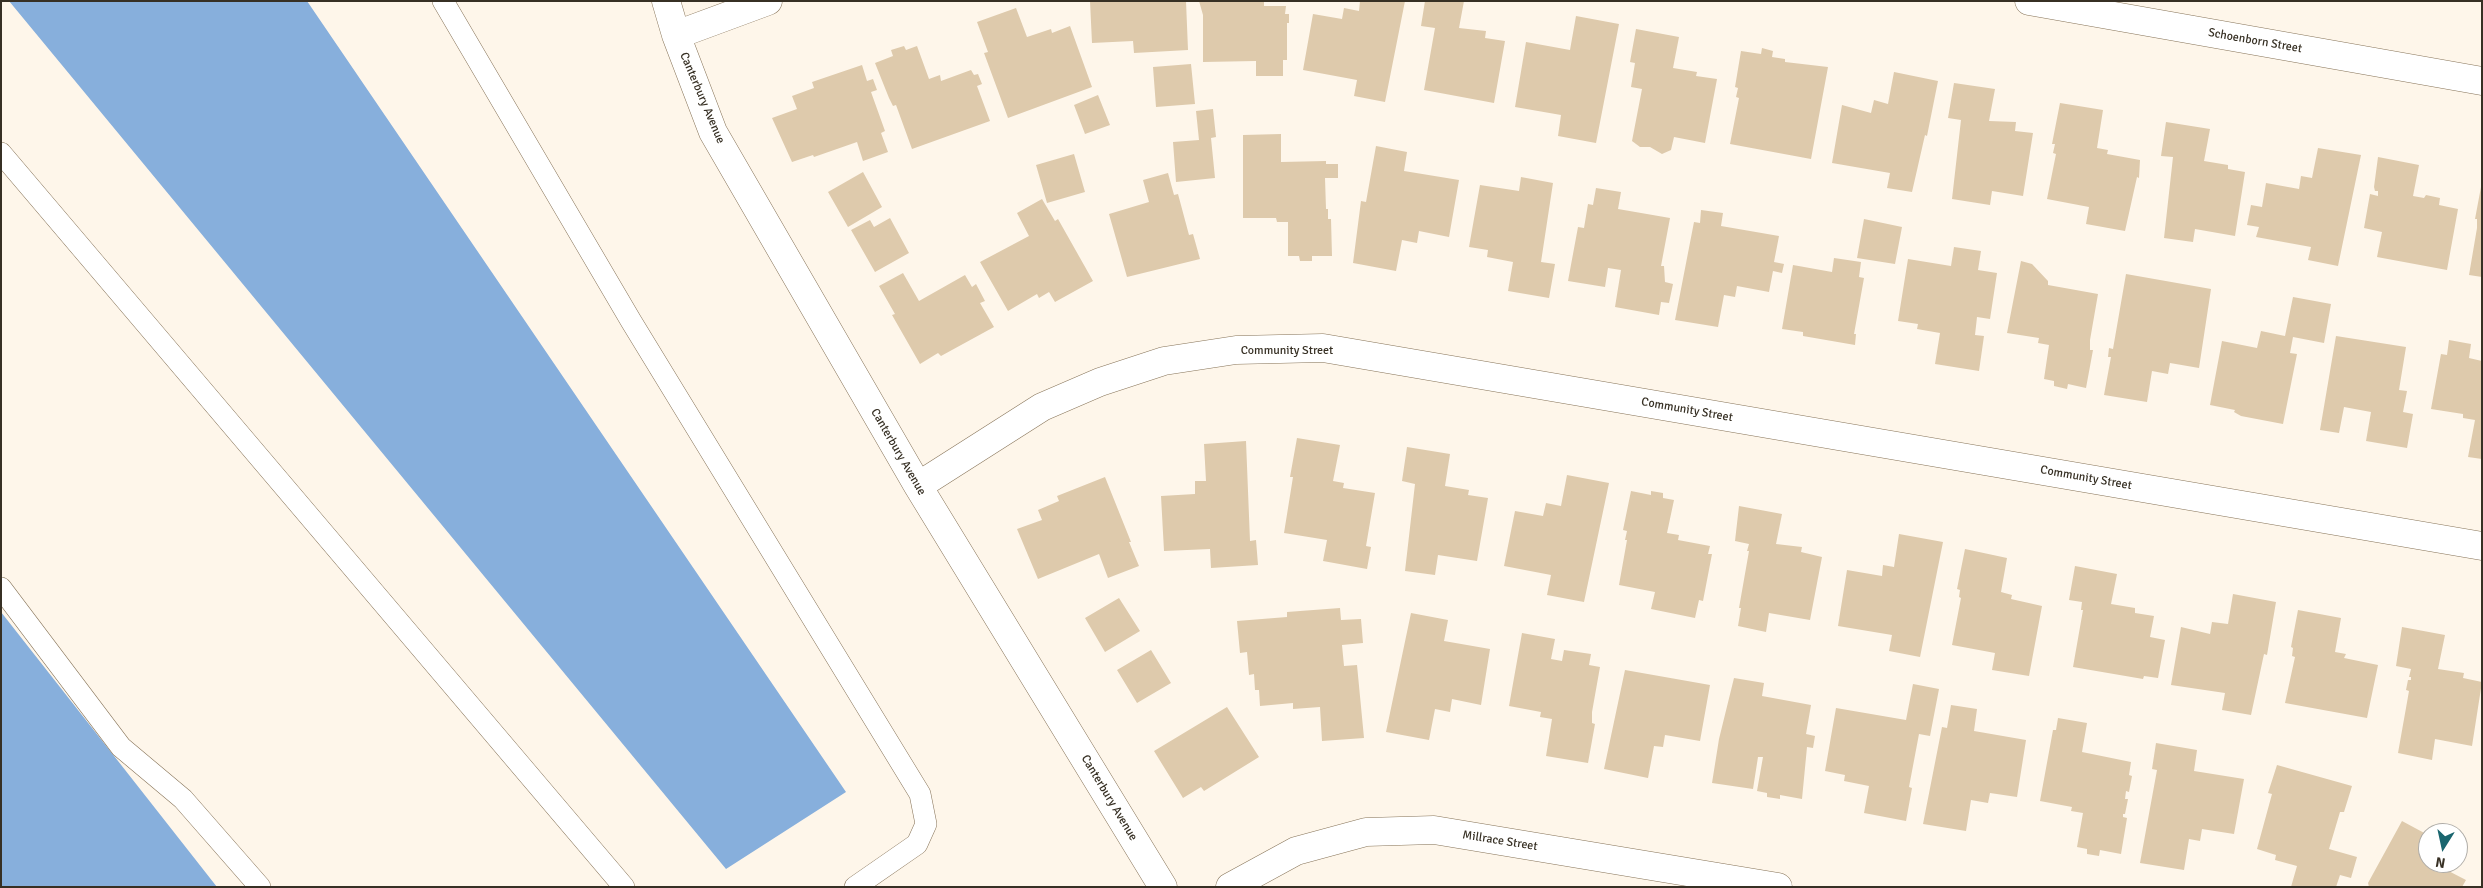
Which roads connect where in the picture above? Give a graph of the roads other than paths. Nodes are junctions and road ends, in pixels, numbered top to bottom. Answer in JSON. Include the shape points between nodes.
{"nodes":[{"id":1,"x":443,"y":1,"type":"edge"},
{"id":2,"x":666,"y":1,"type":"edge"},
{"id":3,"x":768,"y":1,"type":"edge"},
{"id":4,"x":2028,"y":1,"type":"edge"},
{"id":5,"x":676,"y":35,"type":"junction"},
{"id":6,"x":2482,"y":81,"type":"edge"},
{"id":7,"x":1,"y":153,"type":"edge"},
{"id":8,"x":918,"y":486,"type":"junction"},
{"id":9,"x":2482,"y":546,"type":"edge"},
{"id":10,"x":1,"y":588,"type":"edge"},
{"id":11,"x":260,"y":887,"type":"edge"},
{"id":12,"x":624,"y":887,"type":"edge"},
{"id":13,"x":855,"y":887,"type":"edge"},
{"id":14,"x":1163,"y":887,"type":"edge"},
{"id":15,"x":1230,"y":887,"type":"edge"},
{"id":16,"x":1778,"y":887,"type":"edge"}],
"edges":[{"from":1,"to":13,"type":"lane","via":[[631,321],[920,794],[926,824],[917,844]]},
{"from":2,"to":5,"type":"street","name":"Canterbury Avenue"},
{"from":3,"to":5,"type":"street"},
{"from":4,"to":6,"type":"street","name":"Schoenborn Street"},
{"from":5,"to":8,"type":"street","name":"Canterbury Avenue","via":[[714,132]]},
{"from":7,"to":12,"type":"lane"},
{"from":8,"to":9,"type":"street","name":"Community Street","via":[[1042,407],[1100,382],[1164,361],[1236,350],[1323,348]]},
{"from":8,"to":14,"type":"street","name":"Canterbury Avenue"},
{"from":10,"to":11,"type":"lane","via":[[121,748],[183,800]]},
{"from":15,"to":16,"type":"street","name":"Millrace Street","via":[[1296,851],[1366,832],[1434,830]]}]}
